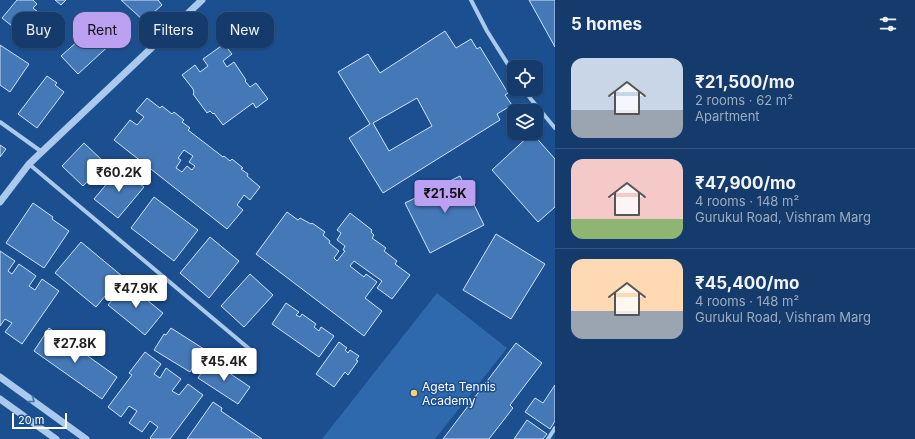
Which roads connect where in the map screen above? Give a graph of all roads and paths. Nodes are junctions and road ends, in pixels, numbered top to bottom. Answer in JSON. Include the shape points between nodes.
{"nodes":[{"id":1,"x":202,"y":0,"type":"edge"},
{"id":2,"x":471,"y":0,"type":"edge"},
{"id":3,"x":507,"y":63,"type":"edge"},
{"id":4,"x":529,"y":96,"type":"edge"},
{"id":5,"x":0,"y":122,"type":"edge"},
{"id":6,"x":555,"y":128,"type":"edge"},
{"id":7,"x":42,"y":152,"type":"junction"},
{"id":8,"x":29,"y":164,"type":"junction"},
{"id":9,"x":0,"y":202,"type":"edge"},
{"id":10,"x":253,"y":352,"type":"dead end"},
{"id":11,"x":0,"y":377,"type":"edge"},
{"id":12,"x":0,"y":399,"type":"edge"},
{"id":13,"x":555,"y":428,"type":"edge"},
{"id":14,"x":56,"y":439,"type":"edge"},
{"id":15,"x":86,"y":439,"type":"edge"},
{"id":16,"x":548,"y":439,"type":"edge"}],
"edges":[{"from":1,"to":7,"type":"street"},
{"from":2,"to":3,"type":"street"},
{"from":4,"to":6,"type":"street"},
{"from":5,"to":7,"type":"street"},
{"from":7,"to":8,"type":"street"},
{"from":8,"to":9,"type":"street"},
{"from":8,"to":10,"type":"street"},
{"from":11,"to":15,"type":"street","one_way":true},
{"from":12,"to":14,"type":"street"},
{"from":13,"to":16,"type":"street"}]}
